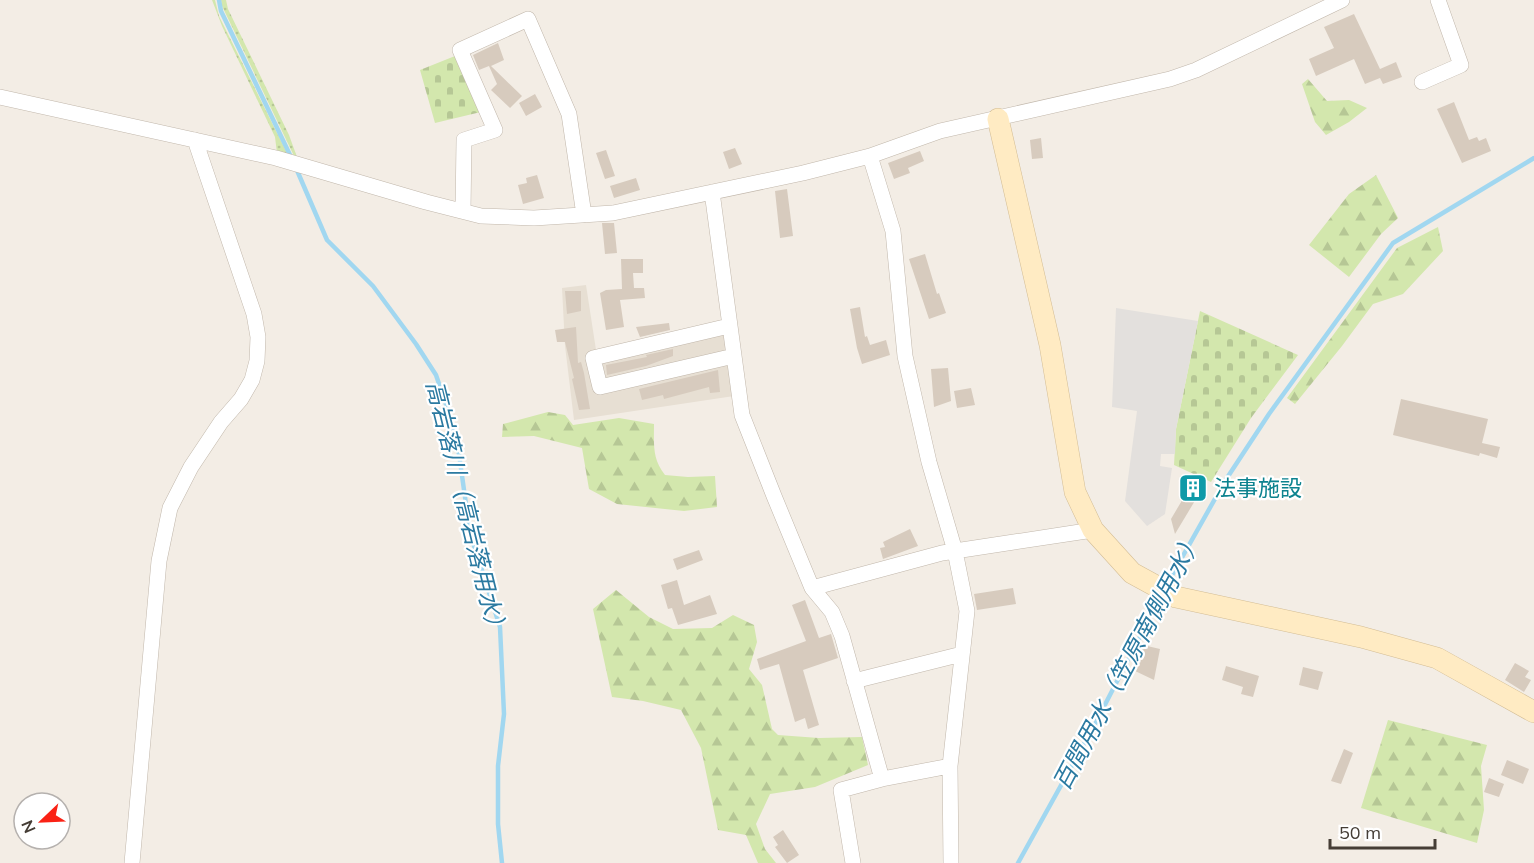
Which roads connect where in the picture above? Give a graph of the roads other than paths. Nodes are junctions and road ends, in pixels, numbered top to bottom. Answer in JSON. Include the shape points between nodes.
{"nodes":[{"id":1,"x":1342,"y":0,"type":"edge"},
{"id":2,"x":1438,"y":0,"type":"edge"},
{"id":3,"x":1422,"y":82,"type":"dead end"},
{"id":4,"x":0,"y":98,"type":"edge"},
{"id":5,"x":998,"y":119,"type":"junction"},
{"id":6,"x":195,"y":140,"type":"junction"},
{"id":7,"x":870,"y":156,"type":"junction"},
{"id":8,"x":712,"y":192,"type":"junction"},
{"id":9,"x":463,"y":211,"type":"junction"},
{"id":10,"x":584,"y":215,"type":"junction"},
{"id":11,"x":729,"y":327,"type":"junction"},
{"id":12,"x":734,"y":356,"type":"junction"},
{"id":13,"x":1094,"y":530,"type":"junction"},
{"id":14,"x":955,"y":551,"type":"junction"},
{"id":15,"x":812,"y":588,"type":"junction"},
{"id":16,"x":962,"y":654,"type":"junction"},
{"id":17,"x":854,"y":681,"type":"junction"},
{"id":18,"x":1534,"y":712,"type":"edge"},
{"id":19,"x":950,"y":765,"type":"junction"},
{"id":20,"x":882,"y":779,"type":"junction"},
{"id":21,"x":132,"y":863,"type":"edge"},
{"id":22,"x":853,"y":863,"type":"edge"},
{"id":23,"x":951,"y":863,"type":"edge"}],
"edges":[{"from":1,"to":5,"type":"street","via":[[1170,79]]},
{"from":2,"to":3,"type":"street","via":[[1461,64]]},
{"from":4,"to":6,"type":"street"},
{"from":5,"to":7,"type":"street","via":[[940,131]]},
{"from":5,"to":13,"type":"street","via":[[1050,345],[1075,492]]},
{"from":6,"to":9,"type":"street","via":[[276,158]]},
{"from":6,"to":21,"type":"street","via":[[254,314],[257,361],[241,399],[190,467],[170,508],[159,561]]},
{"from":7,"to":8,"type":"street"},
{"from":7,"to":14,"type":"street","via":[[893,231],[907,367]]},
{"from":8,"to":10,"type":"street","via":[[613,213]]},
{"from":8,"to":11,"type":"street"},
{"from":9,"to":10,"type":"street","via":[[481,216],[534,218]]},
{"from":9,"to":10,"type":"street","via":[[464,140],[495,130],[460,50],[528,19],[570,114]]},
{"from":11,"to":12,"type":"street"},
{"from":11,"to":12,"type":"street","via":[[593,358],[600,387]]},
{"from":12,"to":15,"type":"street","via":[[742,415]]},
{"from":13,"to":14,"type":"street"},
{"from":13,"to":18,"type":"street","via":[[1132,573],[1176,597],[1361,637],[1437,658]]},
{"from":14,"to":15,"type":"street"},
{"from":14,"to":16,"type":"street","via":[[967,611]]},
{"from":15,"to":17,"type":"street","via":[[832,612]]},
{"from":16,"to":17,"type":"street"},
{"from":16,"to":19,"type":"street"},
{"from":17,"to":20,"type":"street"},
{"from":19,"to":20,"type":"street"},
{"from":19,"to":23,"type":"street"},
{"from":20,"to":22,"type":"street","via":[[841,790]]}]}
